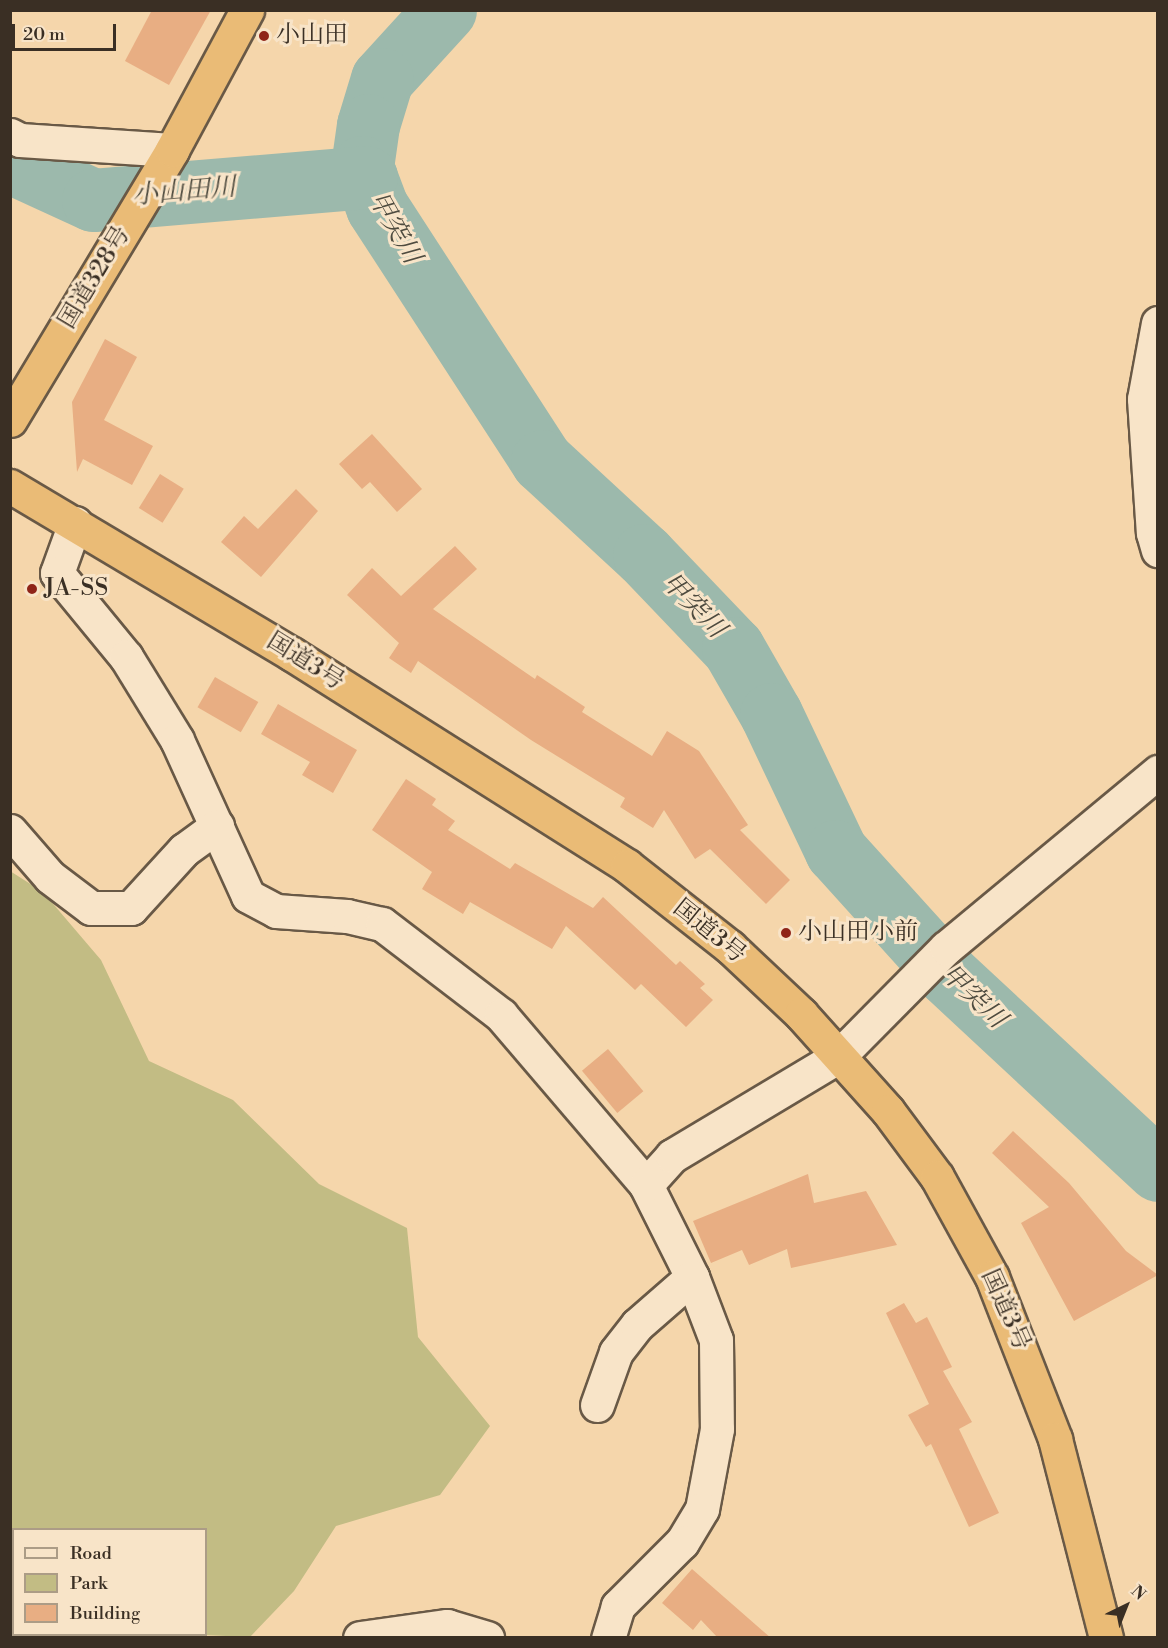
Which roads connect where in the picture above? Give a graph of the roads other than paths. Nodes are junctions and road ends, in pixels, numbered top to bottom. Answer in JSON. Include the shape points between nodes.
{"nodes":[{"id":1,"x":247,"y":10,"type":"edge"},
{"id":2,"x":10,"y":135,"type":"edge"},
{"id":3,"x":166,"y":158,"type":"junction"},
{"id":4,"x":1158,"y":323,"type":"edge"},
{"id":5,"x":10,"y":420,"type":"edge"},
{"id":6,"x":10,"y":486,"type":"edge"},
{"id":7,"x":75,"y":523,"type":"junction"},
{"id":8,"x":1158,"y":550,"type":"edge"},
{"id":9,"x":1158,"y":772,"type":"edge"},
{"id":10,"x":217,"y":826,"type":"junction"},
{"id":11,"x":10,"y":831,"type":"edge"},
{"id":12,"x":839,"y":1056,"type":"junction"},
{"id":13,"x":646,"y":1185,"type":"junction"},
{"id":14,"x":692,"y":1277,"type":"junction"},
{"id":15,"x":637,"y":1325,"type":"junction"},
{"id":16,"x":592,"y":1344,"type":"dead end"},
{"id":17,"x":597,"y":1406,"type":"dead end"},
{"id":18,"x":360,"y":1638,"type":"edge"},
{"id":19,"x":487,"y":1638,"type":"edge"},
{"id":20,"x":608,"y":1638,"type":"edge"},
{"id":21,"x":1106,"y":1638,"type":"edge"}],
"edges":[{"from":1,"to":3,"type":"highway","name":"国道328号"},
{"from":2,"to":3,"type":"street","via":[[20,140]]},
{"from":3,"to":5,"type":"highway","name":"国道328号"},
{"from":4,"to":8,"type":"street","via":[[1144,399],[1153,533]]},
{"from":6,"to":7,"type":"highway","name":"国道3号"},
{"from":7,"to":10,"type":"street","via":[[57,573],[126,657],[177,740]]},
{"from":7,"to":12,"type":"highway","name":"国道3号","via":[[292,654],[627,866],[730,947]]},
{"from":9,"to":12,"type":"street","via":[[946,948]]},
{"from":10,"to":11,"type":"street","via":[[184,850],[131,908],[91,908],[50,877]]},
{"from":10,"to":13,"type":"street","via":[[248,896],[276,910],[347,916],[382,924],[501,1015]]},
{"from":12,"to":13,"type":"street","via":[[672,1156]]},
{"from":12,"to":21,"type":"highway","name":"国道3号","via":[[888,1111],[936,1177],[992,1277],[1054,1439]]},
{"from":13,"to":14,"type":"street"},
{"from":14,"to":15,"type":"street"},
{"from":14,"to":20,"type":"street","via":[[716,1340],[717,1429],[702,1509],[682,1542],[618,1606]]},
{"from":15,"to":16,"type":"street"},
{"from":15,"to":17,"type":"street","via":[[616,1352]]},
{"from":18,"to":19,"type":"street","via":[[447,1626]]}]}
